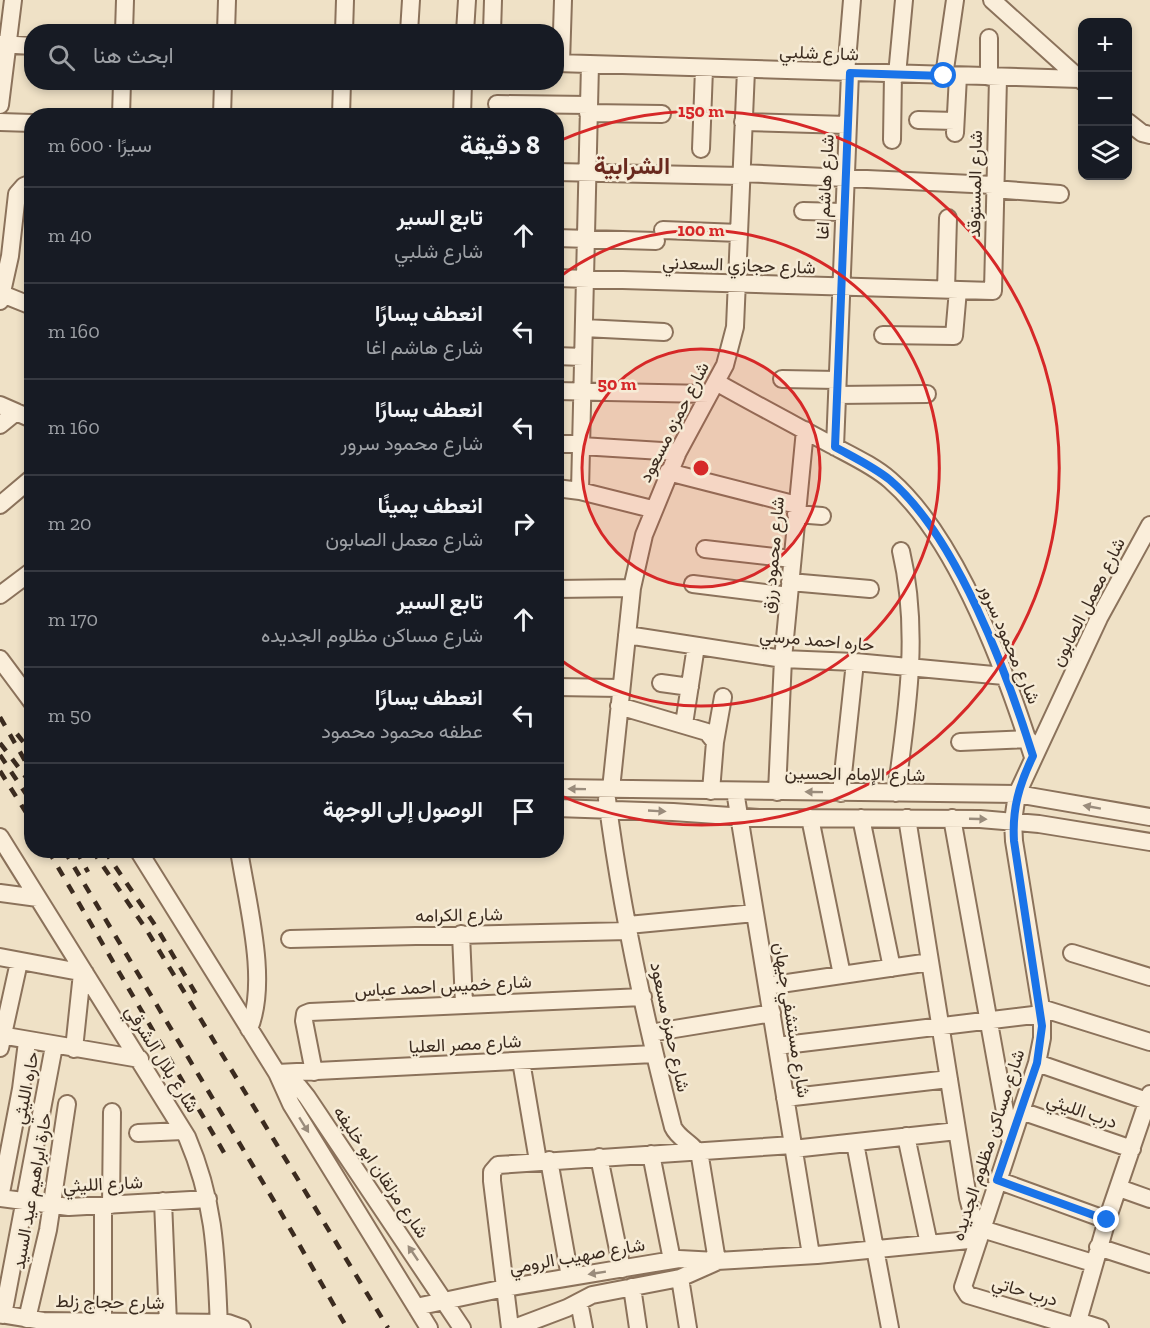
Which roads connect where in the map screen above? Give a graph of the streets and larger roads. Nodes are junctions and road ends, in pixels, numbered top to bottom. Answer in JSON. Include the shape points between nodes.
{"nodes":[{"id":1,"x":13,"y":0,"type":"edge"},
{"id":2,"x":125,"y":0,"type":"edge"},
{"id":3,"x":227,"y":0,"type":"edge"},
{"id":4,"x":345,"y":0,"type":"edge"},
{"id":5,"x":411,"y":0,"type":"edge"},
{"id":6,"x":467,"y":0,"type":"edge"},
{"id":7,"x":493,"y":0,"type":"edge"},
{"id":8,"x":563,"y":0,"type":"edge"},
{"id":9,"x":852,"y":0,"type":"edge"},
{"id":10,"x":904,"y":0,"type":"edge"},
{"id":11,"x":955,"y":0,"type":"edge"},
{"id":12,"x":992,"y":0,"type":"edge"},
{"id":13,"x":124,"y":24,"type":"edge"},
{"id":14,"x":226,"y":24,"type":"edge"},
{"id":15,"x":344,"y":24,"type":"edge"},
{"id":16,"x":410,"y":24,"type":"edge"},
{"id":17,"x":466,"y":24,"type":"edge"},
{"id":18,"x":492,"y":24,"type":"edge"},
{"id":19,"x":561,"y":24,"type":"edge"},
{"id":20,"x":988,"y":38,"type":"dead end"},
{"id":21,"x":4,"y":45,"type":"edge"},
{"id":22,"x":24,"y":46,"type":"edge"},
{"id":23,"x":564,"y":63,"type":"edge"},
{"id":24,"x":590,"y":64,"type":"junction"},
{"id":25,"x":704,"y":69,"type":"junction"},
{"id":26,"x":746,"y":70,"type":"junction"},
{"id":27,"x":848,"y":73,"type":"junction"},
{"id":28,"x":895,"y":74,"type":"junction"},
{"id":29,"x":951,"y":76,"type":"junction"},
{"id":30,"x":993,"y":78,"type":"junction"},
{"id":31,"x":1078,"y":78,"type":"edge"},
{"id":32,"x":1078,"y":81,"type":"edge"},
{"id":33,"x":122,"y":90,"type":"edge"},
{"id":34,"x":223,"y":90,"type":"edge"},
{"id":35,"x":342,"y":90,"type":"edge"},
{"id":36,"x":464,"y":90,"type":"edge"},
{"id":37,"x":497,"y":104,"type":"dead end"},
{"id":38,"x":0,"y":105,"type":"edge"},
{"id":39,"x":121,"y":108,"type":"edge"},
{"id":40,"x":222,"y":108,"type":"edge"},
{"id":41,"x":341,"y":108,"type":"edge"},
{"id":42,"x":462,"y":108,"type":"edge"},
{"id":43,"x":589,"y":109,"type":"junction"},
{"id":44,"x":662,"y":114,"type":"dead end"},
{"id":45,"x":918,"y":120,"type":"dead end"},
{"id":46,"x":0,"y":122,"type":"edge"},
{"id":47,"x":24,"y":123,"type":"edge"},
{"id":48,"x":743,"y":123,"type":"junction"},
{"id":49,"x":847,"y":125,"type":"junction"},
{"id":50,"x":1132,"y":125,"type":"edge"},
{"id":51,"x":1150,"y":135,"type":"edge"},
{"id":52,"x":892,"y":140,"type":"dead end"},
{"id":53,"x":701,"y":149,"type":"dead end"},
{"id":54,"x":564,"y":172,"type":"edge"},
{"id":55,"x":588,"y":172,"type":"junction"},
{"id":56,"x":741,"y":174,"type":"junction"},
{"id":57,"x":844,"y":178,"type":"junction"},
{"id":58,"x":24,"y":186,"type":"edge"},
{"id":59,"x":993,"y":187,"type":"junction"},
{"id":60,"x":1060,"y":194,"type":"dead end"},
{"id":61,"x":803,"y":211,"type":"dead end"},
{"id":62,"x":843,"y":212,"type":"junction"},
{"id":63,"x":948,"y":218,"type":"dead end"},
{"id":64,"x":739,"y":232,"type":"junction"},
{"id":65,"x":564,"y":238,"type":"edge"},
{"id":66,"x":586,"y":239,"type":"junction"},
{"id":67,"x":564,"y":278,"type":"edge"},
{"id":68,"x":585,"y":279,"type":"junction"},
{"id":69,"x":736,"y":284,"type":"junction"},
{"id":70,"x":840,"y":288,"type":"junction"},
{"id":71,"x":952,"y":290,"type":"junction"},
{"id":72,"x":993,"y":291,"type":"joint"},
{"id":73,"x":1,"y":299,"type":"edge"},
{"id":74,"x":24,"y":304,"type":"edge"},
{"id":75,"x":584,"y":328,"type":"junction"},
{"id":76,"x":664,"y":332,"type":"dead end"},
{"id":77,"x":883,"y":335,"type":"dead end"},
{"id":78,"x":564,"y":356,"type":"edge"},
{"id":79,"x":583,"y":357,"type":"junction"},
{"id":80,"x":782,"y":379,"type":"dead end"},
{"id":81,"x":837,"y":387,"type":"junction"},
{"id":82,"x":712,"y":388,"type":"junction"},
{"id":83,"x":564,"y":391,"type":"edge"},
{"id":84,"x":583,"y":391,"type":"junction"},
{"id":85,"x":927,"y":394,"type":"dead end"},
{"id":86,"x":0,"y":405,"type":"edge"},
{"id":87,"x":24,"y":412,"type":"edge"},
{"id":88,"x":24,"y":414,"type":"edge"},
{"id":89,"x":0,"y":425,"type":"edge"},
{"id":90,"x":805,"y":430,"type":"junction"},
{"id":91,"x":564,"y":444,"type":"edge"},
{"id":92,"x":581,"y":445,"type":"junction"},
{"id":93,"x":835,"y":447,"type":"junction"},
{"id":94,"x":678,"y":452,"type":"junction"},
{"id":95,"x":668,"y":472,"type":"junction"},
{"id":96,"x":24,"y":485,"type":"edge"},
{"id":97,"x":564,"y":489,"type":"edge"},
{"id":98,"x":580,"y":490,"type":"junction"},
{"id":99,"x":0,"y":505,"type":"edge"},
{"id":100,"x":652,"y":509,"type":"junction"},
{"id":101,"x":797,"y":509,"type":"junction"},
{"id":102,"x":822,"y":516,"type":"dead end"},
{"id":103,"x":1150,"y":525,"type":"edge"},
{"id":104,"x":705,"y":549,"type":"dead end"},
{"id":105,"x":901,"y":551,"type":"dead end"},
{"id":106,"x":792,"y":559,"type":"junction"},
{"id":107,"x":24,"y":577,"type":"edge"},
{"id":108,"x":693,"y":584,"type":"dead end"},
{"id":109,"x":564,"y":588,"type":"edge"},
{"id":110,"x":632,"y":588,"type":"junction"},
{"id":111,"x":790,"y":589,"type":"junction"},
{"id":112,"x":870,"y":590,"type":"dead end"},
{"id":113,"x":0,"y":595,"type":"edge"},
{"id":114,"x":627,"y":635,"type":"junction"},
{"id":115,"x":696,"y":646,"type":"junction"},
{"id":116,"x":0,"y":659,"type":"edge"},
{"id":117,"x":783,"y":659,"type":"junction"},
{"id":118,"x":855,"y":662,"type":"junction"},
{"id":119,"x":911,"y":668,"type":"junction"},
{"id":120,"x":1004,"y":676,"type":"junction"},
{"id":121,"x":661,"y":683,"type":"dead end"},
{"id":122,"x":564,"y":687,"type":"edge"},
{"id":123,"x":690,"y":687,"type":"junction"},
{"id":124,"x":620,"y":688,"type":"junction"},
{"id":125,"x":24,"y":691,"type":"edge"},
{"id":126,"x":723,"y":697,"type":"dead end"},
{"id":127,"x":619,"y":706,"type":"junction"},
{"id":128,"x":684,"y":724,"type":"junction"},
{"id":129,"x":1028,"y":739,"type":"junction"},
{"id":130,"x":715,"y":742,"type":"junction"},
{"id":131,"x":960,"y":742,"type":"dead end"},
{"id":132,"x":1033,"y":756,"type":"junction"},
{"id":133,"x":564,"y":788,"type":"edge"},
{"id":134,"x":608,"y":789,"type":"junction"},
{"id":135,"x":711,"y":791,"type":"junction"},
{"id":136,"x":735,"y":791,"type":"junction"},
{"id":137,"x":777,"y":792,"type":"junction"},
{"id":138,"x":841,"y":793,"type":"junction"},
{"id":139,"x":896,"y":794,"type":"junction"},
{"id":140,"x":1017,"y":794,"type":"junction"},
{"id":141,"x":564,"y":808,"type":"edge"},
{"id":142,"x":609,"y":809,"type":"junction"},
{"id":143,"x":1150,"y":817,"type":"edge"},
{"id":144,"x":740,"y":818,"type":"junction"},
{"id":145,"x":810,"y":818,"type":"junction"},
{"id":146,"x":861,"y":818,"type":"junction"},
{"id":147,"x":907,"y":818,"type":"junction"},
{"id":148,"x":952,"y":818,"type":"junction"},
{"id":149,"x":1013,"y":821,"type":"junction"},
{"id":150,"x":1,"y":840,"type":"edge"},
{"id":151,"x":1150,"y":842,"type":"edge"},
{"id":152,"x":143,"y":858,"type":"edge"},
{"id":153,"x":240,"y":858,"type":"edge"},
{"id":154,"x":0,"y":893,"type":"edge"},
{"id":155,"x":38,"y":898,"type":"junction"},
{"id":156,"x":755,"y":913,"type":"junction"},
{"id":157,"x":629,"y":928,"type":"junction"},
{"id":158,"x":461,"y":934,"type":"junction"},
{"id":159,"x":290,"y":939,"type":"dead end"},
{"id":160,"x":1072,"y":953,"type":"dead end"},
{"id":161,"x":0,"y":957,"type":"edge"},
{"id":162,"x":19,"y":962,"type":"junction"},
{"id":163,"x":930,"y":962,"type":"junction"},
{"id":164,"x":892,"y":968,"type":"junction"},
{"id":165,"x":84,"y":973,"type":"junction"},
{"id":166,"x":842,"y":975,"type":"junction"},
{"id":167,"x":1150,"y":977,"type":"edge"},
{"id":168,"x":767,"y":987,"type":"junction"},
{"id":169,"x":6,"y":990,"type":"edge"},
{"id":170,"x":643,"y":997,"type":"junction"},
{"id":171,"x":464,"y":1004,"type":"junction"},
{"id":172,"x":1041,"y":1011,"type":"junction"},
{"id":173,"x":771,"y":1013,"type":"junction"},
{"id":174,"x":988,"y":1020,"type":"junction"},
{"id":175,"x":940,"y":1026,"type":"junction"},
{"id":176,"x":249,"y":1029,"type":"junction"},
{"id":177,"x":650,"y":1033,"type":"junction"},
{"id":178,"x":1,"y":1040,"type":"edge"},
{"id":179,"x":27,"y":1042,"type":"junction"},
{"id":180,"x":1150,"y":1042,"type":"edge"},
{"id":181,"x":54,"y":1046,"type":"junction"},
{"id":182,"x":777,"y":1046,"type":"junction"},
{"id":183,"x":74,"y":1049,"type":"junction"},
{"id":184,"x":654,"y":1054,"type":"junction"},
{"id":185,"x":140,"y":1059,"type":"junction"},
{"id":186,"x":520,"y":1061,"type":"junction"},
{"id":187,"x":1037,"y":1063,"type":"junction"},
{"id":188,"x":314,"y":1071,"type":"junction"},
{"id":189,"x":277,"y":1073,"type":"junction"},
{"id":190,"x":949,"y":1078,"type":"junction"},
{"id":191,"x":1149,"y":1097,"type":"edge"},
{"id":192,"x":785,"y":1098,"type":"junction"},
{"id":193,"x":67,"y":1104,"type":"dead end"},
{"id":194,"x":1021,"y":1111,"type":"junction"},
{"id":195,"x":112,"y":1112,"type":"dead end"},
{"id":196,"x":183,"y":1131,"type":"junction"},
{"id":197,"x":957,"y":1131,"type":"junction"},
{"id":198,"x":138,"y":1133,"type":"dead end"},
{"id":199,"x":906,"y":1137,"type":"junction"},
{"id":200,"x":1010,"y":1140,"type":"junction"},
{"id":201,"x":1139,"y":1141,"type":"edge"},
{"id":202,"x":855,"y":1143,"type":"junction"},
{"id":203,"x":793,"y":1147,"type":"junction"},
{"id":204,"x":698,"y":1151,"type":"junction"},
{"id":205,"x":651,"y":1154,"type":"junction"},
{"id":206,"x":599,"y":1157,"type":"junction"},
{"id":207,"x":543,"y":1161,"type":"junction"},
{"id":208,"x":997,"y":1180,"type":"junction"},
{"id":209,"x":1119,"y":1188,"type":"junction"},
{"id":210,"x":0,"y":1198,"type":"edge"},
{"id":211,"x":208,"y":1199,"type":"junction"},
{"id":212,"x":1150,"y":1199,"type":"edge"},
{"id":213,"x":163,"y":1201,"type":"junction"},
{"id":214,"x":24,"y":1202,"type":"junction"},
{"id":215,"x":107,"y":1205,"type":"junction"},
{"id":216,"x":52,"y":1206,"type":"junction"},
{"id":217,"x":1107,"y":1220,"type":"junction"},
{"id":218,"x":981,"y":1234,"type":"junction"},
{"id":219,"x":929,"y":1244,"type":"junction"},
{"id":220,"x":1098,"y":1247,"type":"junction"},
{"id":221,"x":874,"y":1249,"type":"junction"},
{"id":222,"x":811,"y":1255,"type":"junction"},
{"id":223,"x":672,"y":1260,"type":"junction"},
{"id":224,"x":717,"y":1261,"type":"junction"},
{"id":225,"x":1094,"y":1263,"type":"junction"},
{"id":226,"x":1150,"y":1264,"type":"edge"},
{"id":227,"x":622,"y":1269,"type":"junction"},
{"id":228,"x":566,"y":1278,"type":"junction"},
{"id":229,"x":680,"y":1278,"type":"junction"},
{"id":230,"x":632,"y":1287,"type":"junction"},
{"id":231,"x":506,"y":1288,"type":"junction"},
{"id":232,"x":964,"y":1292,"type":"joint"},
{"id":233,"x":445,"y":1302,"type":"junction"},
{"id":234,"x":573,"y":1305,"type":"junction"},
{"id":235,"x":416,"y":1307,"type":"junction"},
{"id":236,"x":2,"y":1314,"type":"edge"},
{"id":237,"x":27,"y":1319,"type":"junction"},
{"id":238,"x":103,"y":1322,"type":"junction"},
{"id":239,"x":168,"y":1323,"type":"junction"},
{"id":240,"x":62,"y":1324,"type":"edge"},
{"id":241,"x":136,"y":1325,"type":"edge"},
{"id":242,"x":1076,"y":1325,"type":"edge"},
{"id":243,"x":219,"y":1326,"type":"edge"},
{"id":244,"x":242,"y":1328,"type":"edge"},
{"id":245,"x":429,"y":1328,"type":"edge"},
{"id":246,"x":462,"y":1328,"type":"edge"},
{"id":247,"x":512,"y":1328,"type":"edge"},
{"id":248,"x":584,"y":1328,"type":"edge"},
{"id":249,"x":638,"y":1328,"type":"edge"},
{"id":250,"x":688,"y":1328,"type":"edge"},
{"id":251,"x":890,"y":1328,"type":"edge"},
{"id":252,"x":1100,"y":1328,"type":"edge"}],
"edges":[{"from":1,"to":21,"type":"street"},
{"from":2,"to":13,"type":"street"},
{"from":3,"to":14,"type":"street"},
{"from":4,"to":15,"type":"street"},
{"from":5,"to":16,"type":"street"},
{"from":6,"to":17,"type":"street"},
{"from":7,"to":18,"type":"street"},
{"from":8,"to":19,"type":"street"},
{"from":9,"to":27,"type":"street","name":"شارع هاشم اغا"},
{"from":10,"to":28,"type":"street"},
{"from":11,"to":29,"type":"street"},
{"from":12,"to":31,"type":"street"},
{"from":20,"to":30,"type":"street","name":"شارع المستوقد"},
{"from":21,"to":22,"type":"street"},
{"from":21,"to":38,"type":"street"},
{"from":23,"to":24,"type":"street","name":"شارع شلبي"},
{"from":24,"to":25,"type":"street","name":"شارع شلبي"},
{"from":24,"to":43,"type":"street"},
{"from":25,"to":26,"type":"street","name":"شارع شلبي"},
{"from":25,"to":53,"type":"street"},
{"from":26,"to":27,"type":"street","name":"شارع شلبي"},
{"from":26,"to":48,"type":"street","name":"شارع حمزه مسعود"},
{"from":27,"to":28,"type":"street","name":"شارع شلبي"},
{"from":27,"to":49,"type":"street","name":"شارع هاشم اغا"},
{"from":28,"to":29,"type":"street","name":"شارع شلبي"},
{"from":28,"to":52,"type":"street"},
{"from":29,"to":30,"type":"street","name":"شارع شلبي"},
{"from":29,"to":45,"type":"street","via":[[955,127]]},
{"from":30,"to":32,"type":"street","name":"شارع شلبي"},
{"from":30,"to":59,"type":"street","name":"شارع المستوقد"},
{"from":33,"to":39,"type":"street"},
{"from":34,"to":40,"type":"street"},
{"from":35,"to":41,"type":"street"},
{"from":36,"to":42,"type":"street"},
{"from":37,"to":43,"type":"street"},
{"from":43,"to":44,"type":"street"},
{"from":43,"to":55,"type":"street"},
{"from":46,"to":47,"type":"street"},
{"from":48,"to":49,"type":"street"},
{"from":48,"to":56,"type":"street","name":"شارع حمزه مسعود"},
{"from":49,"to":57,"type":"street","name":"شارع هاشم اغا"},
{"from":50,"to":51,"type":"street"},
{"from":54,"to":55,"type":"street"},
{"from":55,"to":56,"type":"street"},
{"from":55,"to":66,"type":"street"},
{"from":56,"to":57,"type":"street"},
{"from":56,"to":64,"type":"street","name":"شارع حمزه مسعود"},
{"from":57,"to":59,"type":"street"},
{"from":57,"to":62,"type":"street","name":"شارع هاشم اغا"},
{"from":58,"to":73,"type":"street","via":[[17,194]]},
{"from":59,"to":60,"type":"street"},
{"from":59,"to":72,"type":"street","name":"شارع المستوقد"},
{"from":61,"to":62,"type":"street"},
{"from":62,"to":70,"type":"street","name":"شارع هاشم اغا"},
{"from":63,"to":71,"type":"street"},
{"from":64,"to":66,"type":"street"},
{"from":64,"to":69,"type":"street","name":"شارع حمزه مسعود"},
{"from":65,"to":66,"type":"street"},
{"from":66,"to":68,"type":"street"},
{"from":67,"to":68,"type":"street","name":"شارع حجازي السعدني"},
{"from":68,"to":69,"type":"street","name":"شارع حجازي السعدني"},
{"from":68,"to":75,"type":"street"},
{"from":69,"to":70,"type":"street","name":"شارع حجازي السعدني"},
{"from":69,"to":82,"type":"street","name":"شارع حمزه مسعود","via":[[732,346]]},
{"from":70,"to":71,"type":"street","name":"شارع حجازي السعدني"},
{"from":70,"to":81,"type":"street","name":"شارع هاشم اغا"},
{"from":71,"to":72,"type":"street","name":"شارع حجازي السعدني"},
{"from":71,"to":77,"type":"street","via":[[960,336]]},
{"from":73,"to":74,"type":"street"},
{"from":75,"to":76,"type":"street"},
{"from":75,"to":79,"type":"street"},
{"from":78,"to":79,"type":"street"},
{"from":79,"to":84,"type":"street"},
{"from":80,"to":81,"type":"street"},
{"from":81,"to":85,"type":"street"},
{"from":81,"to":93,"type":"street","name":"شارع هاشم اغا"},
{"from":82,"to":84,"type":"street"},
{"from":82,"to":90,"type":"street","name":"شارع محمود سرور"},
{"from":82,"to":94,"type":"street","name":"شارع حمزه مسعود"},
{"from":83,"to":84,"type":"street"},
{"from":84,"to":92,"type":"street"},
{"from":86,"to":87,"type":"street"},
{"from":88,"to":89,"type":"street"},
{"from":90,"to":93,"type":"street","name":"شارع محمود سرور"},
{"from":90,"to":101,"type":"street","name":"شارع محمود رزق"},
{"from":91,"to":92,"type":"street"},
{"from":92,"to":94,"type":"street"},
{"from":92,"to":98,"type":"street"},
{"from":93,"to":120,"type":"street","name":"شارع محمود سرور","via":[[889,479],[915,504],[968,593]]},
{"from":94,"to":95,"type":"street","name":"شارع حمزه مسعود"},
{"from":95,"to":100,"type":"street","name":"شارع حمزه مسعود"},
{"from":95,"to":101,"type":"street"},
{"from":96,"to":99,"type":"street"},
{"from":97,"to":98,"type":"street"},
{"from":98,"to":100,"type":"street"},
{"from":100,"to":110,"type":"street","name":"شارع حمزه مسعود"},
{"from":101,"to":102,"type":"street"},
{"from":101,"to":106,"type":"street","name":"شارع محمود رزق"},
{"from":103,"to":132,"type":"street","name":"شارع معمل الصابون","via":[[1099,618]]},
{"from":104,"to":106,"type":"street"},
{"from":105,"to":119,"type":"street","via":[[911,609]]},
{"from":106,"to":111,"type":"street","name":"شارع محمود رزق"},
{"from":107,"to":113,"type":"street"},
{"from":108,"to":111,"type":"street"},
{"from":109,"to":110,"type":"street"},
{"from":110,"to":114,"type":"street","name":"شارع حمزه مسعود"},
{"from":111,"to":112,"type":"street"},
{"from":111,"to":117,"type":"street","name":"شارع محمود رزق"},
{"from":114,"to":115,"type":"street","name":"حاره احمد مرسي"},
{"from":114,"to":124,"type":"street","name":"شارع حمزه مسعود"},
{"from":115,"to":117,"type":"street","name":"حاره احمد مرسي"},
{"from":115,"to":123,"type":"street"},
{"from":116,"to":125,"type":"street"},
{"from":117,"to":118,"type":"street","name":"حاره احمد مرسي"},
{"from":117,"to":137,"type":"street","name":"شارع محمود رزق"},
{"from":118,"to":119,"type":"street","name":"حاره احمد مرسي"},
{"from":118,"to":138,"type":"street"},
{"from":119,"to":120,"type":"street","name":"حاره احمد مرسي"},
{"from":119,"to":139,"type":"street"},
{"from":120,"to":129,"type":"street","name":"شارع محمود سرور"},
{"from":121,"to":123,"type":"street"},
{"from":122,"to":124,"type":"street"},
{"from":123,"to":128,"type":"street"},
{"from":124,"to":127,"type":"street","name":"شارع حمزه مسعود"},
{"from":126,"to":130,"type":"street"},
{"from":127,"to":128,"type":"street"},
{"from":127,"to":134,"type":"street","name":"شارع حمزه مسعود"},
{"from":128,"to":130,"type":"street","via":[[707,732]]},
{"from":129,"to":131,"type":"street"},
{"from":129,"to":132,"type":"street","name":"شارع محمود سرور"},
{"from":130,"to":135,"type":"street"},
{"from":132,"to":140,"type":"street","name":"شارع معمل الصابون"},
{"from":134,"to":133,"type":"street","name":"شارع الإمام الحسين","one_way":true},
{"from":134,"to":135,"type":"street","name":"شارع الإمام الحسين"},
{"from":134,"to":142,"type":"street","name":"شارع حمزه مسعود"},
{"from":135,"to":136,"type":"street","name":"شارع الإمام الحسين"},
{"from":136,"to":137,"type":"street","name":"شارع الإمام الحسين"},
{"from":136,"to":144,"type":"street","name":"شارع مستشفي جيهان"},
{"from":138,"to":137,"type":"street","name":"شارع الإمام الحسين","one_way":true},
{"from":138,"to":139,"type":"street","name":"شارع الإمام الحسين"},
{"from":139,"to":140,"type":"street","name":"شارع الإمام الحسين"},
{"from":143,"to":140,"type":"street","name":"شارع الإمام الحسين","one_way":true},
{"from":140,"to":149,"type":"street","name":"شارع مساكن مظلوم الجديده"},
{"from":141,"to":142,"type":"street"},
{"from":142,"to":144,"type":"street","one_way":true},
{"from":142,"to":157,"type":"street","name":"شارع حمزه مسعود"},
{"from":144,"to":145,"type":"street"},
{"from":144,"to":156,"type":"street","name":"شارع مستشفي جيهان"},
{"from":145,"to":146,"type":"street"},
{"from":145,"to":166,"type":"street"},
{"from":146,"to":147,"type":"street"},
{"from":146,"to":164,"type":"street"},
{"from":147,"to":148,"type":"street"},
{"from":147,"to":163,"type":"street"},
{"from":148,"to":149,"type":"street","one_way":true},
{"from":148,"to":174,"type":"street"},
{"from":149,"to":151,"type":"street"},
{"from":149,"to":172,"type":"street","name":"شارع مساكن مظلوم الجديده"},
{"from":150,"to":155,"type":"street","name":"شارع بلال الشرقي"},
{"from":152,"to":176,"type":"street","name":"شارع مزلقان ابو خليفه"},
{"from":153,"to":176,"type":"street","via":[[259,987]]},
{"from":154,"to":155,"type":"street"},
{"from":155,"to":165,"type":"street","name":"شارع بلال الشرقي"},
{"from":156,"to":157,"type":"street","name":"شارع الكرامه"},
{"from":156,"to":168,"type":"street","name":"شارع مستشفي جيهان"},
{"from":157,"to":158,"type":"street","name":"شارع الكرامه"},
{"from":157,"to":170,"type":"street","name":"شارع حمزه مسعود"},
{"from":158,"to":159,"type":"street","name":"شارع الكرامه"},
{"from":158,"to":171,"type":"street"},
{"from":160,"to":167,"type":"street"},
{"from":161,"to":162,"type":"street"},
{"from":162,"to":165,"type":"street"},
{"from":162,"to":169,"type":"street"},
{"from":163,"to":164,"type":"street"},
{"from":163,"to":175,"type":"street"},
{"from":164,"to":166,"type":"street"},
{"from":165,"to":183,"type":"street"},
{"from":165,"to":185,"type":"street","name":"شارع بلال الشرقي"},
{"from":166,"to":168,"type":"street"},
{"from":168,"to":173,"type":"street","name":"شارع مستشفي جيهان"},
{"from":169,"to":178,"type":"street"},
{"from":170,"to":171,"type":"street","name":"شارع خميس احمد عباس"},
{"from":170,"to":177,"type":"street","name":"شارع حمزه مسعود"},
{"from":171,"to":188,"type":"street","name":"شارع خميس احمد عباس","via":[[305,1014]]},
{"from":172,"to":174,"type":"street"},
{"from":172,"to":180,"type":"street"},
{"from":172,"to":187,"type":"street","name":"شارع مساكن مظلوم الجديده"},
{"from":173,"to":177,"type":"street"},
{"from":173,"to":182,"type":"street","name":"شارع مستشفي جيهان"},
{"from":174,"to":175,"type":"street"},
{"from":174,"to":200,"type":"street"},
{"from":175,"to":182,"type":"street"},
{"from":175,"to":190,"type":"street"},
{"from":176,"to":189,"type":"street","name":"شارع مزلقان ابو خليفه"},
{"from":177,"to":184,"type":"street","name":"شارع حمزه مسعود"},
{"from":178,"to":179,"type":"street"},
{"from":179,"to":181,"type":"street"},
{"from":179,"to":210,"type":"street"},
{"from":181,"to":183,"type":"street"},
{"from":181,"to":214,"type":"street","name":"حاره الليثي"},
{"from":182,"to":192,"type":"street","name":"شارع مستشفي جيهان"},
{"from":183,"to":185,"type":"street"},
{"from":184,"to":186,"type":"street","name":"شارع مصر العليا"},
{"from":184,"to":204,"type":"street","name":"شارع حمزه مسعود","via":[[675,1132]]},
{"from":185,"to":196,"type":"street","name":"شارع بلال الشرقي"},
{"from":186,"to":188,"type":"street","name":"شارع مصر العليا"},
{"from":186,"to":207,"type":"street"},
{"from":187,"to":191,"type":"street"},
{"from":187,"to":194,"type":"street","name":"شارع مساكن مظلوم الجديده"},
{"from":188,"to":189,"type":"street","name":"شارع مصر العليا"},
{"from":233,"to":189,"type":"street","name":"شارع مزلقان ابو خليفه","one_way":true,"via":[[307,1097]]},
{"from":189,"to":235,"type":"street","name":"شارع مزلقان ابو خليفه","one_way":true,"via":[[291,1104]]},
{"from":190,"to":192,"type":"street"},
{"from":190,"to":197,"type":"street"},
{"from":191,"to":201,"type":"street"},
{"from":192,"to":203,"type":"street","name":"شارع مستشفي جيهان"},
{"from":193,"to":216,"type":"street","name":"حارة ابراهيم عيد السيد"},
{"from":194,"to":200,"type":"street","name":"شارع مساكن مظلوم الجديده"},
{"from":194,"to":201,"type":"street","name":"درب الليثي"},
{"from":195,"to":215,"type":"street"},
{"from":196,"to":198,"type":"street"},
{"from":196,"to":211,"type":"street","name":"شارع بلال الشرقي","via":[[204,1179]]},
{"from":197,"to":199,"type":"street"},
{"from":197,"to":218,"type":"street","via":[[968,1198]]},
{"from":199,"to":202,"type":"street"},
{"from":199,"to":219,"type":"street"},
{"from":200,"to":208,"type":"street","name":"شارع مساكن مظلوم الجديده"},
{"from":201,"to":209,"type":"street"},
{"from":202,"to":203,"type":"street"},
{"from":202,"to":221,"type":"street"},
{"from":203,"to":204,"type":"street"},
{"from":203,"to":222,"type":"street","name":"شارع مستشفي جيهان"},
{"from":204,"to":205,"type":"street"},
{"from":204,"to":224,"type":"street"},
{"from":205,"to":206,"type":"street"},
{"from":205,"to":223,"type":"street"},
{"from":206,"to":207,"type":"street"},
{"from":206,"to":227,"type":"street"},
{"from":207,"to":228,"type":"street"},
{"from":207,"to":231,"type":"street","via":[[502,1163],[492,1172]]},
{"from":208,"to":217,"type":"street"},
{"from":208,"to":218,"type":"street","name":"شارع مساكن مظلوم الجديده"},
{"from":209,"to":212,"type":"street"},
{"from":209,"to":217,"type":"street"},
{"from":210,"to":214,"type":"street","name":"شارع الليثي"},
{"from":211,"to":213,"type":"street","name":"شارع الليثي"},
{"from":211,"to":243,"type":"street","name":"شارع بلال الشرقي","via":[[218,1261]]},
{"from":213,"to":215,"type":"street","name":"شارع الليثي"},
{"from":213,"to":239,"type":"street"},
{"from":214,"to":216,"type":"street","name":"شارع الليثي"},
{"from":214,"to":236,"type":"street","name":"حاره الليثي"},
{"from":215,"to":216,"type":"street","name":"شارع الليثي"},
{"from":215,"to":238,"type":"street"},
{"from":216,"to":237,"type":"street","name":"حارة ابراهيم عيد السيد"},
{"from":217,"to":220,"type":"street"},
{"from":218,"to":219,"type":"street","name":"شارع صهيب الرومي"},
{"from":218,"to":225,"type":"street"},
{"from":218,"to":232,"type":"street","name":"شارع مساكن مظلوم الجديده"},
{"from":219,"to":221,"type":"street","name":"شارع صهيب الرومي"},
{"from":220,"to":225,"type":"street"},
{"from":220,"to":226,"type":"street"},
{"from":221,"to":222,"type":"street","name":"شارع صهيب الرومي"},
{"from":221,"to":251,"type":"street"},
{"from":222,"to":224,"type":"street","name":"شارع صهيب الرومي"},
{"from":223,"to":224,"type":"street","name":"شارع صهيب الرومي"},
{"from":223,"to":227,"type":"street","name":"شارع صهيب الرومي"},
{"from":224,"to":229,"type":"street","name":"شارع صهيب الرومي"},
{"from":225,"to":242,"type":"street"},
{"from":227,"to":228,"type":"street","name":"شارع صهيب الرومي","one_way":true},
{"from":228,"to":231,"type":"street","name":"شارع صهيب الرومي"},
{"from":228,"to":234,"type":"street"},
{"from":229,"to":230,"type":"street","name":"شارع صهيب الرومي"},
{"from":229,"to":250,"type":"street"},
{"from":230,"to":234,"type":"street","name":"شارع صهيب الرومي","via":[[592,1295]]},
{"from":230,"to":249,"type":"street"},
{"from":231,"to":233,"type":"street","name":"شارع صهيب الرومي"},
{"from":231,"to":247,"type":"street"},
{"from":232,"to":242,"type":"street","name":"درب حاتي"},
{"from":233,"to":235,"type":"street","name":"شارع صهيب الرومي"},
{"from":233,"to":246,"type":"street"},
{"from":234,"to":247,"type":"street","name":"شارع صهيب الرومي"},
{"from":234,"to":248,"type":"street"},
{"from":235,"to":245,"type":"street"},
{"from":236,"to":237,"type":"street","name":"شارع حجاج زلط"},
{"from":237,"to":240,"type":"street","name":"شارع حجاج زلط"},
{"from":238,"to":240,"type":"street","name":"شارع حجاج زلط"},
{"from":238,"to":241,"type":"street","name":"شارع حجاج زلط"},
{"from":239,"to":241,"type":"street","name":"شارع حجاج زلط"},
{"from":239,"to":243,"type":"street","name":"شارع حجاج زلط"},
{"from":242,"to":252,"type":"street","name":"درب حاتي"},
{"from":243,"to":244,"type":"street","name":"شارع حجاج زلط"}]}
